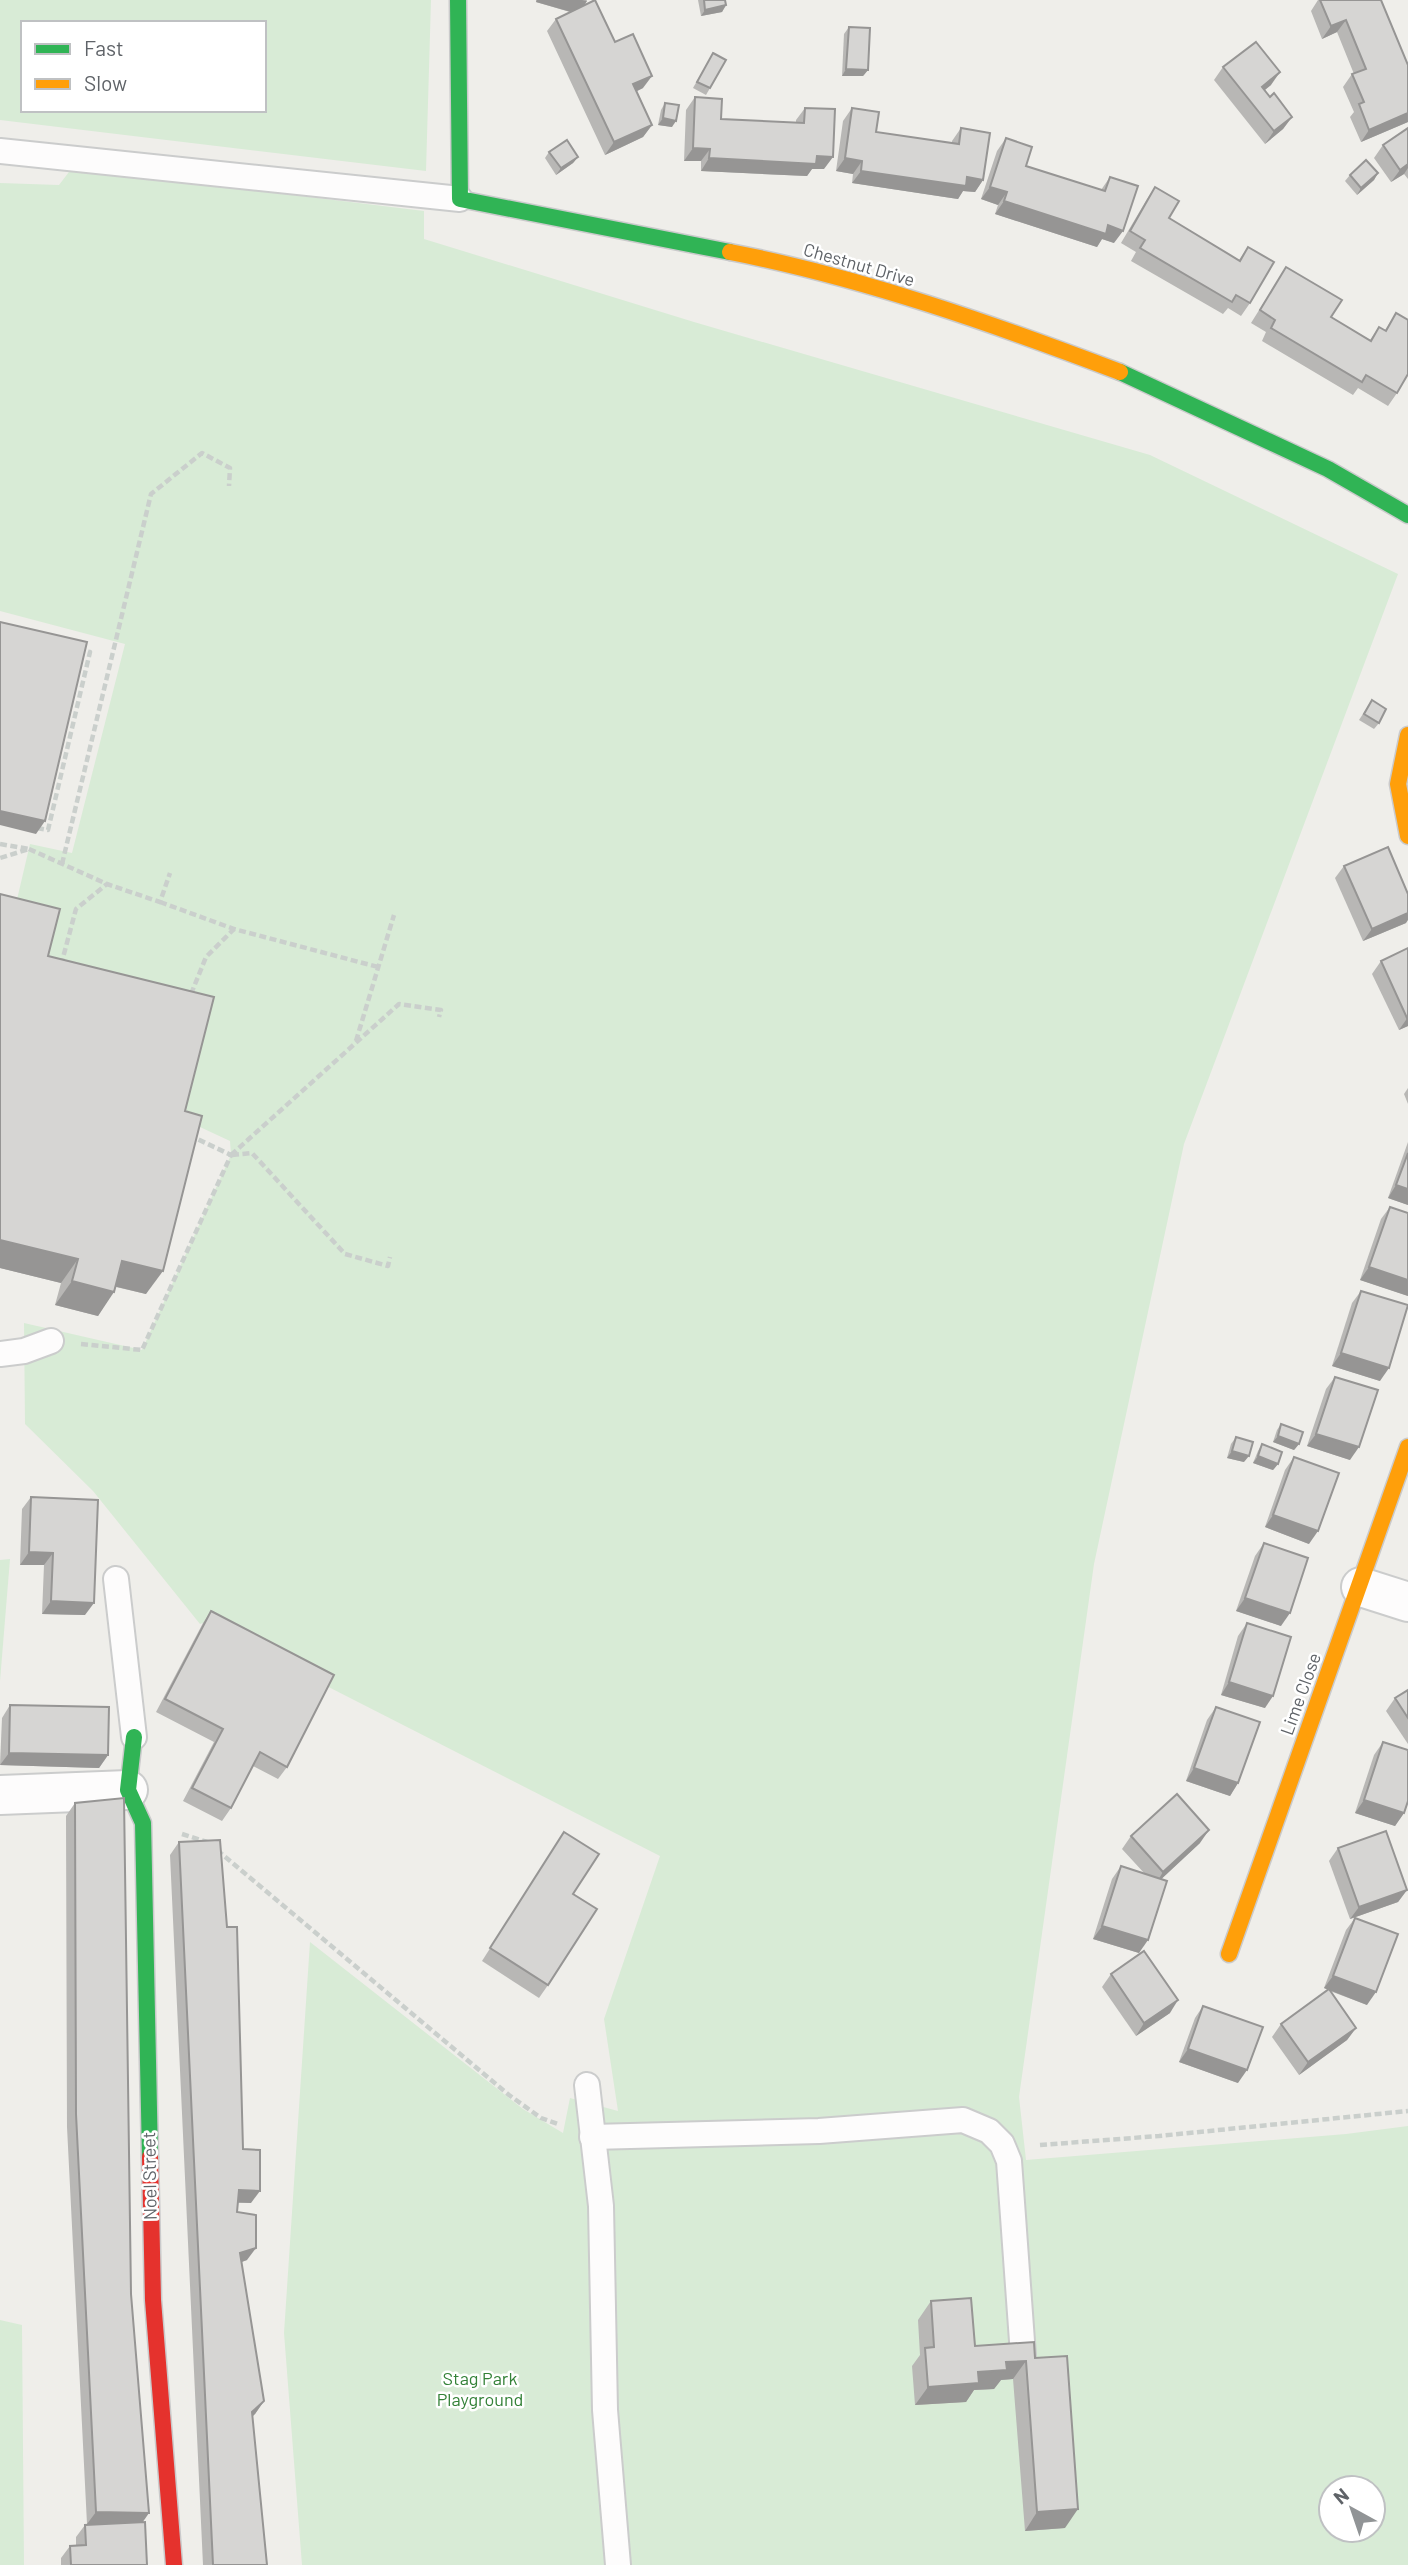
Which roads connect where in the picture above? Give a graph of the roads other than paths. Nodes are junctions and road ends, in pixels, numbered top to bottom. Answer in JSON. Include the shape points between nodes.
{"nodes":[{"id":1,"x":458,"y":0,"type":"edge"},
{"id":2,"x":0,"y":151,"type":"edge"},
{"id":3,"x":460,"y":199,"type":"junction"},
{"id":4,"x":1408,"y":515,"type":"edge"},
{"id":5,"x":1408,"y":735,"type":"edge"},
{"id":6,"x":1408,"y":836,"type":"edge"},
{"id":7,"x":51,"y":1341,"type":"road end"},
{"id":8,"x":0,"y":1354,"type":"edge"},
{"id":9,"x":1408,"y":1447,"type":"edge"},
{"id":10,"x":117,"y":1579,"type":"dead end"},
{"id":11,"x":1361,"y":1587,"type":"junction"},
{"id":12,"x":1408,"y":1602,"type":"edge"},
{"id":13,"x":134,"y":1737,"type":"joint"},
{"id":14,"x":0,"y":1795,"type":"edge"},
{"id":15,"x":135,"y":1806,"type":"junction"},
{"id":16,"x":1229,"y":1954,"type":"dead end"},
{"id":17,"x":587,"y":2085,"type":"dead end"},
{"id":18,"x":592,"y":2137,"type":"junction"},
{"id":19,"x":1023,"y":2355,"type":"edge"},
{"id":20,"x":174,"y":2565,"type":"edge"},
{"id":21,"x":618,"y":2565,"type":"edge"}],
"edges":[{"from":1,"to":3,"type":"street"},
{"from":2,"to":3,"type":"lane"},
{"from":3,"to":4,"type":"street","name":"Chestnut Drive","via":[[777,261],[978,319],[1141,380],[1328,469]]},
{"from":5,"to":6,"type":"street","via":[[1398,784]]},
{"from":7,"to":8,"type":"lane"},
{"from":9,"to":11,"type":"street","name":"Lime Close"},
{"from":10,"to":13,"type":"lane"},
{"from":11,"to":12,"type":"street"},
{"from":11,"to":16,"type":"street","name":"Lime Close"},
{"from":13,"to":15,"type":"street","name":"Noel Street"},
{"from":14,"to":15,"type":"street"},
{"from":15,"to":20,"type":"street","name":"Noel Street","via":[[153,2300]]},
{"from":17,"to":18,"type":"lane"},
{"from":18,"to":19,"type":"lane","via":[[819,2131],[963,2120],[989,2131],[1002,2144],[1009,2161]]},
{"from":18,"to":21,"type":"lane","via":[[601,2206],[605,2410]]}]}
